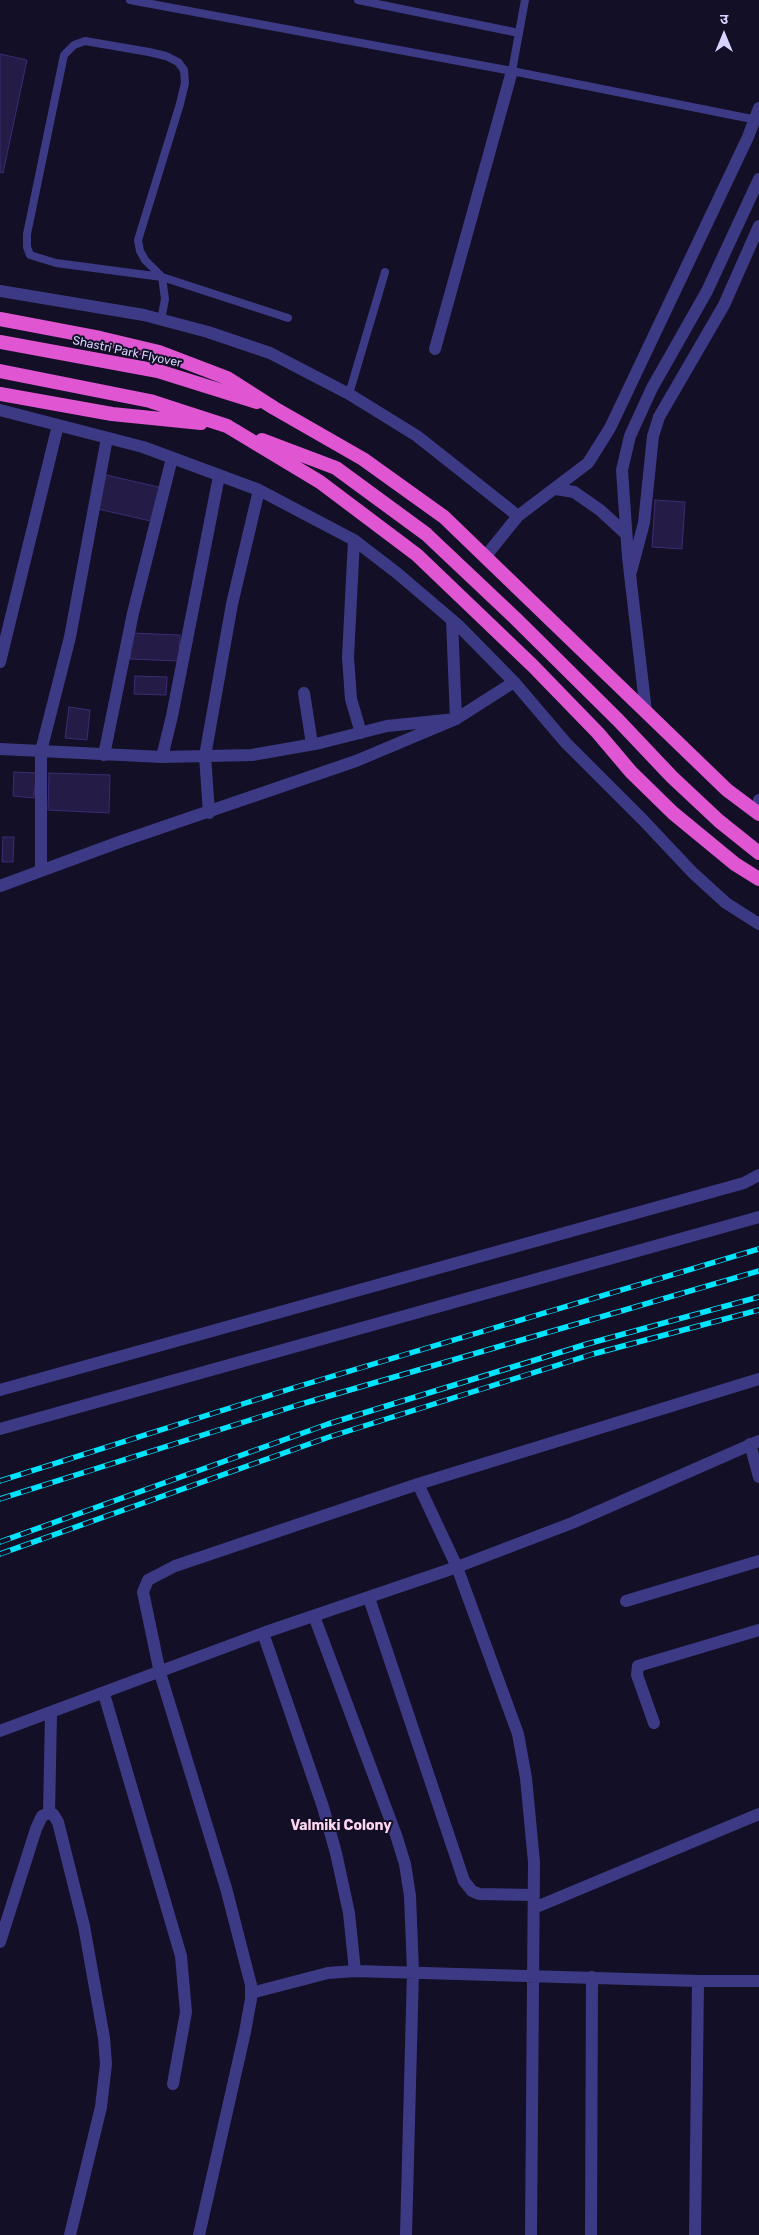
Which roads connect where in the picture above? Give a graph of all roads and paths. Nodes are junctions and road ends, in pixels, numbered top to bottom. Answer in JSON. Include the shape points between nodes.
{"nodes":[{"id":1,"x":130,"y":0,"type":"edge"},
{"id":2,"x":358,"y":0,"type":"edge"},
{"id":3,"x":525,"y":0,"type":"edge"},
{"id":4,"x":519,"y":33,"type":"junction"},
{"id":5,"x":512,"y":71,"type":"junction"},
{"id":6,"x":758,"y":116,"type":"edge"},
{"id":7,"x":759,"y":179,"type":"edge"},
{"id":8,"x":759,"y":226,"type":"edge"},
{"id":9,"x":385,"y":272,"type":"dead end"},
{"id":10,"x":162,"y":277,"type":"junction"},
{"id":11,"x":0,"y":291,"type":"edge"},
{"id":12,"x":288,"y":318,"type":"dead end"},
{"id":13,"x":0,"y":319,"type":"edge"},
{"id":14,"x":161,"y":320,"type":"junction"},
{"id":15,"x":0,"y":342,"type":"edge"},
{"id":16,"x":435,"y":349,"type":"dead end"},
{"id":17,"x":0,"y":372,"type":"edge"},
{"id":18,"x":635,"y":379,"type":"junction"},
{"id":19,"x":652,"y":388,"type":"junction"},
{"id":20,"x":0,"y":394,"type":"edge"},
{"id":21,"x":349,"y":394,"type":"junction"},
{"id":22,"x":274,"y":408,"type":"junction"},
{"id":23,"x":0,"y":410,"type":"edge"},
{"id":24,"x":58,"y":425,"type":"junction"},
{"id":25,"x":228,"y":426,"type":"junction"},
{"id":26,"x":107,"y":438,"type":"junction"},
{"id":27,"x":172,"y":458,"type":"junction"},
{"id":28,"x":219,"y":476,"type":"junction"},
{"id":29,"x":556,"y":489,"type":"junction"},
{"id":30,"x":259,"y":490,"type":"junction"},
{"id":31,"x":518,"y":516,"type":"junction"},
{"id":32,"x":626,"y":534,"type":"junction"},
{"id":33,"x":354,"y":540,"type":"junction"},
{"id":34,"x":485,"y":557,"type":"junction"},
{"id":35,"x":630,"y":575,"type":"junction"},
{"id":36,"x":452,"y":620,"type":"junction"},
{"id":37,"x":0,"y":662,"type":"edge"},
{"id":38,"x":514,"y":682,"type":"junction"},
{"id":39,"x":304,"y":693,"type":"dead end"},
{"id":40,"x":646,"y":712,"type":"junction"},
{"id":41,"x":456,"y":719,"type":"junction"},
{"id":42,"x":361,"y":733,"type":"junction"},
{"id":43,"x":312,"y":744,"type":"junction"},
{"id":44,"x":0,"y":750,"type":"edge"},
{"id":45,"x":41,"y":751,"type":"junction"},
{"id":46,"x":104,"y":755,"type":"junction"},
{"id":47,"x":205,"y":756,"type":"junction"},
{"id":48,"x":162,"y":757,"type":"junction"},
{"id":49,"x":759,"y":800,"type":"edge"},
{"id":50,"x":209,"y":813,"type":"junction"},
{"id":51,"x":759,"y":814,"type":"edge"},
{"id":52,"x":759,"y":853,"type":"edge"},
{"id":53,"x":41,"y":870,"type":"junction"},
{"id":54,"x":759,"y":879,"type":"edge"},
{"id":55,"x":0,"y":886,"type":"edge"},
{"id":56,"x":759,"y":924,"type":"edge"},
{"id":57,"x":759,"y":1174,"type":"edge"},
{"id":58,"x":759,"y":1217,"type":"edge"},
{"id":59,"x":759,"y":1379,"type":"edge"},
{"id":60,"x":0,"y":1390,"type":"edge"},
{"id":61,"x":0,"y":1429,"type":"edge"},
{"id":62,"x":754,"y":1443,"type":"edge"},
{"id":63,"x":759,"y":1477,"type":"edge"},
{"id":64,"x":418,"y":1484,"type":"junction"},
{"id":65,"x":759,"y":1561,"type":"edge"},
{"id":66,"x":457,"y":1568,"type":"junction"},
{"id":67,"x":369,"y":1598,"type":"junction"},
{"id":68,"x":626,"y":1601,"type":"dead end"},
{"id":69,"x":314,"y":1616,"type":"junction"},
{"id":70,"x":759,"y":1630,"type":"edge"},
{"id":71,"x":263,"y":1633,"type":"junction"},
{"id":72,"x":160,"y":1672,"type":"junction"},
{"id":73,"x":104,"y":1694,"type":"junction"},
{"id":74,"x":51,"y":1714,"type":"junction"},
{"id":75,"x":654,"y":1723,"type":"dead end"},
{"id":76,"x":0,"y":1731,"type":"edge"},
{"id":77,"x":49,"y":1813,"type":"junction"},
{"id":78,"x":759,"y":1814,"type":"edge"},
{"id":79,"x":534,"y":1902,"type":"junction"},
{"id":80,"x":0,"y":1942,"type":"edge"},
{"id":81,"x":354,"y":1970,"type":"junction"},
{"id":82,"x":413,"y":1971,"type":"junction"},
{"id":83,"x":532,"y":1975,"type":"junction"},
{"id":84,"x":592,"y":1977,"type":"junction"},
{"id":85,"x":759,"y":1980,"type":"edge"},
{"id":86,"x":698,"y":1981,"type":"junction"},
{"id":87,"x":251,"y":1993,"type":"junction"},
{"id":88,"x":173,"y":2084,"type":"dead end"},
{"id":89,"x":70,"y":2235,"type":"edge"},
{"id":90,"x":199,"y":2235,"type":"edge"},
{"id":91,"x":406,"y":2235,"type":"edge"},
{"id":92,"x":530,"y":2235,"type":"edge"},
{"id":93,"x":591,"y":2235,"type":"edge"},
{"id":94,"x":695,"y":2235,"type":"edge"}],
"edges":[{"from":1,"to":5,"type":"lane"},
{"from":2,"to":4,"type":"lane"},
{"from":3,"to":4,"type":"lane"},
{"from":4,"to":5,"type":"lane"},
{"from":5,"to":6,"type":"lane"},
{"from":5,"to":16,"type":"street"},
{"from":6,"to":18,"type":"street"},
{"from":7,"to":19,"type":"street","via":[[707,291]]},
{"from":8,"to":35,"type":"street","via":[[724,304],[659,417],[653,436],[644,523]]},
{"from":9,"to":21,"type":"lane"},
{"from":10,"to":10,"type":"lane","via":[[145,260],[138,240],[180,104],[185,83],[184,70],[178,62],[149,52],[85,42],[74,45],[64,55],[26,234],[26,247],[30,254],[56,263]]},
{"from":10,"to":12,"type":"lane"},
{"from":10,"to":14,"type":"lane","via":[[165,299]]},
{"from":11,"to":14,"type":"street"},
{"from":13,"to":22,"type":"highway","via":[[159,352],[228,378]]},
{"from":14,"to":21,"type":"street","via":[[270,353]]},
{"from":15,"to":22,"type":"highway","name":"Shastri Park Flyover","via":[[158,371]]},
{"from":17,"to":25,"type":"highway","via":[[150,401]]},
{"from":18,"to":19,"type":"street"},
{"from":18,"to":29,"type":"street","via":[[588,464]]},
{"from":19,"to":32,"type":"street","via":[[630,436],[622,470]]},
{"from":20,"to":25,"type":"highway","via":[[112,414]]},
{"from":21,"to":31,"type":"street","via":[[417,436]]},
{"from":22,"to":34,"type":"highway","via":[[363,459],[444,517]]},
{"from":23,"to":24,"type":"street"},
{"from":24,"to":26,"type":"street"},
{"from":24,"to":37,"type":"street"},
{"from":25,"to":52,"type":"highway","via":[[336,468],[426,534],[515,618],[672,777]]},
{"from":25,"to":54,"type":"highway","via":[[320,482],[417,555],[533,666],[673,813],[735,864]]},
{"from":26,"to":27,"type":"street"},
{"from":26,"to":45,"type":"street","via":[[70,638]]},
{"from":27,"to":28,"type":"street"},
{"from":27,"to":46,"type":"street","via":[[133,613]]},
{"from":28,"to":30,"type":"street"},
{"from":28,"to":48,"type":"street"},
{"from":29,"to":31,"type":"street"},
{"from":29,"to":32,"type":"street","via":[[574,492]]},
{"from":30,"to":33,"type":"street"},
{"from":30,"to":47,"type":"street","via":[[232,604]]},
{"from":31,"to":34,"type":"street"},
{"from":32,"to":35,"type":"street"},
{"from":33,"to":36,"type":"street"},
{"from":33,"to":42,"type":"street","via":[[348,657],[352,700]]},
{"from":34,"to":40,"type":"highway"},
{"from":35,"to":40,"type":"street"},
{"from":36,"to":38,"type":"street"},
{"from":36,"to":41,"type":"street"},
{"from":38,"to":41,"type":"street"},
{"from":38,"to":56,"type":"street","via":[[566,743],[692,874],[726,903]]},
{"from":39,"to":43,"type":"street"},
{"from":40,"to":51,"type":"highway","via":[[727,790]]},
{"from":41,"to":42,"type":"street","via":[[403,723]]},
{"from":41,"to":50,"type":"street","via":[[356,761]]},
{"from":42,"to":43,"type":"street"},
{"from":43,"to":47,"type":"street","via":[[252,755]]},
{"from":44,"to":45,"type":"street"},
{"from":45,"to":46,"type":"street"},
{"from":45,"to":53,"type":"street"},
{"from":46,"to":48,"type":"street"},
{"from":47,"to":48,"type":"street"},
{"from":47,"to":50,"type":"street"},
{"from":49,"to":51,"type":"street"},
{"from":50,"to":53,"type":"street"},
{"from":53,"to":55,"type":"street"},
{"from":57,"to":60,"type":"street","via":[[744,1182]]},
{"from":58,"to":61,"type":"street"},
{"from":59,"to":64,"type":"street"},
{"from":62,"to":63,"type":"street"},
{"from":62,"to":66,"type":"street","via":[[572,1523]]},
{"from":64,"to":66,"type":"street"},
{"from":64,"to":72,"type":"street","via":[[175,1566],[148,1580],[143,1592]]},
{"from":65,"to":68,"type":"street"},
{"from":66,"to":67,"type":"street"},
{"from":66,"to":79,"type":"street","via":[[518,1734],[534,1862]]},
{"from":67,"to":69,"type":"street"},
{"from":67,"to":79,"type":"street","via":[[464,1882],[479,1894]]},
{"from":69,"to":71,"type":"street"},
{"from":69,"to":82,"type":"street","via":[[405,1864],[412,1921]]},
{"from":70,"to":75,"type":"street","via":[[638,1666],[637,1675]]},
{"from":71,"to":72,"type":"street"},
{"from":71,"to":81,"type":"street","via":[[336,1853],[349,1913]]},
{"from":72,"to":73,"type":"street"},
{"from":72,"to":87,"type":"street","via":[[226,1888]]},
{"from":73,"to":74,"type":"street"},
{"from":73,"to":88,"type":"street","via":[[181,1956],[186,2012]]},
{"from":74,"to":76,"type":"street"},
{"from":74,"to":77,"type":"street"},
{"from":77,"to":80,"type":"street","via":[[42,1816],[36,1829]]},
{"from":77,"to":89,"type":"street","via":[[58,1822],[84,1926],[106,2064],[101,2107]]},
{"from":78,"to":79,"type":"street"},
{"from":79,"to":83,"type":"street"},
{"from":81,"to":82,"type":"street"},
{"from":81,"to":87,"type":"street"},
{"from":82,"to":83,"type":"street"},
{"from":82,"to":91,"type":"street"},
{"from":83,"to":84,"type":"street"},
{"from":83,"to":92,"type":"street"},
{"from":84,"to":86,"type":"street"},
{"from":84,"to":93,"type":"street"},
{"from":85,"to":86,"type":"street"},
{"from":86,"to":94,"type":"street"},
{"from":87,"to":90,"type":"street"}]}
